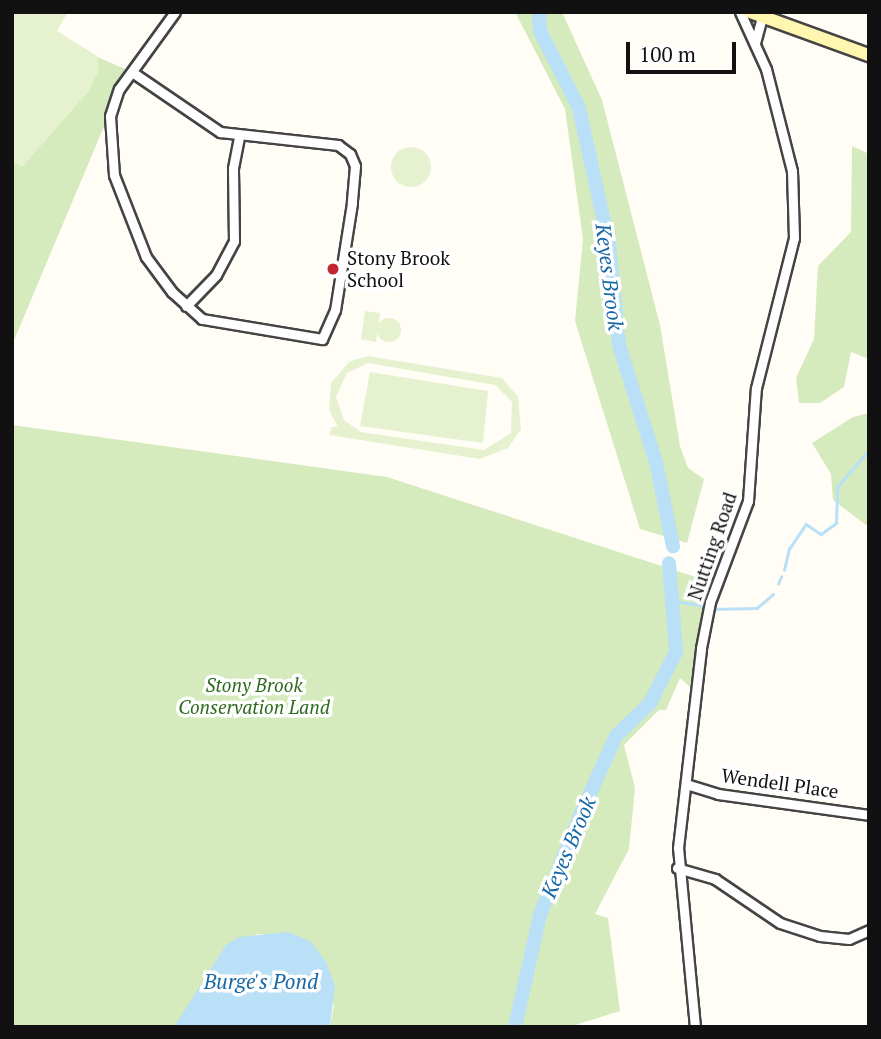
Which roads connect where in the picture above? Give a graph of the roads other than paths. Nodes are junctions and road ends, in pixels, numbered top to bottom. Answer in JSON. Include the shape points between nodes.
{"nodes":[{"id":1,"x":176,"y":12,"type":"edge"},
{"id":2,"x":740,"y":12,"type":"edge"},
{"id":3,"x":756,"y":15,"type":"edge"},
{"id":4,"x":755,"y":43,"type":"junction"},
{"id":5,"x":869,"y":55,"type":"edge"},
{"id":6,"x":132,"y":72,"type":"junction"},
{"id":7,"x":239,"y":136,"type":"junction"},
{"id":8,"x":187,"y":306,"type":"junction"},
{"id":9,"x":686,"y":784,"type":"junction"},
{"id":10,"x":869,"y":815,"type":"edge"},
{"id":11,"x":677,"y":868,"type":"junction"},
{"id":12,"x":869,"y":930,"type":"edge"},
{"id":13,"x":695,"y":1027,"type":"edge"}],
"edges":[{"from":1,"to":6,"type":"street"},
{"from":2,"to":4,"type":"street","name":"Nutting Road"},
{"from":3,"to":4,"type":"street"},
{"from":3,"to":5,"type":"main road"},
{"from":4,"to":9,"type":"street","name":"Nutting Road","via":[[792,171],[794,238],[756,388],[748,501],[704,626]]},
{"from":6,"to":7,"type":"street","via":[[220,132]]},
{"from":6,"to":8,"type":"street","via":[[110,116],[111,166],[146,257]]},
{"from":7,"to":8,"type":"street","via":[[233,167],[234,241],[216,275]]},
{"from":7,"to":8,"type":"street","via":[[338,145],[350,154],[355,166],[352,203],[330,330],[322,339],[305,339],[196,315]]},
{"from":9,"to":10,"type":"street","name":"Wendell Place","via":[[718,794]]},
{"from":9,"to":11,"type":"street","name":"Nutting Road"},
{"from":11,"to":12,"type":"street","via":[[715,879],[780,923],[820,936],[849,939]]},
{"from":11,"to":13,"type":"street","name":"Nutting Road"}]}
